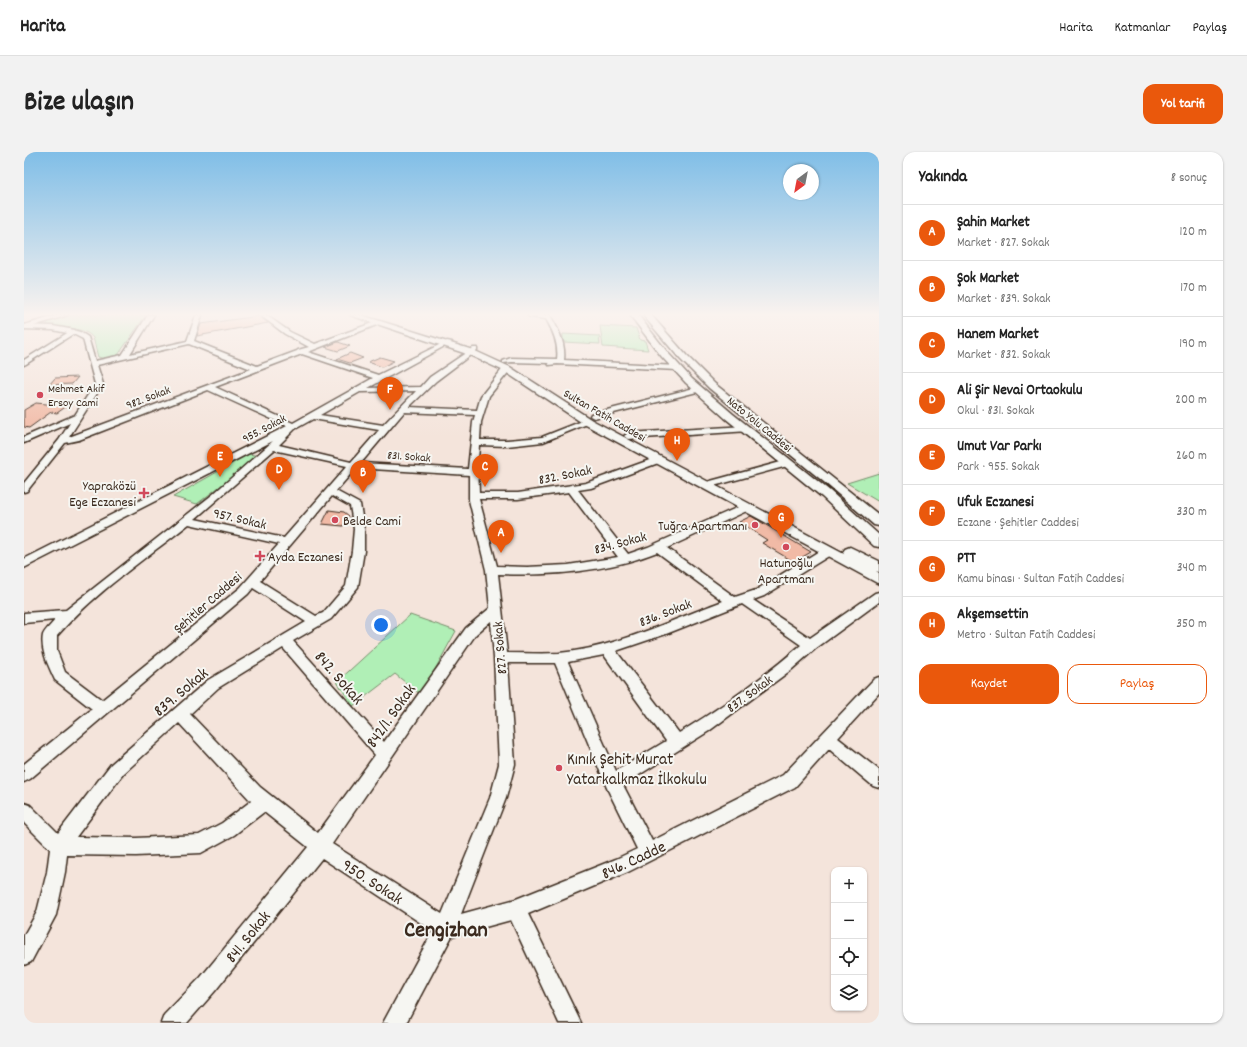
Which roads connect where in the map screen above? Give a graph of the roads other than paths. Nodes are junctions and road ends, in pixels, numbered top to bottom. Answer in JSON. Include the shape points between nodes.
{"nodes":[{"id":1,"x":35,"y":356,"type":"edge"},
{"id":2,"x":89,"y":356,"type":"edge"},
{"id":3,"x":130,"y":356,"type":"edge"},
{"id":4,"x":224,"y":356,"type":"edge"},
{"id":5,"x":290,"y":356,"type":"edge"},
{"id":6,"x":311,"y":356,"type":"edge"},
{"id":7,"x":422,"y":356,"type":"edge"},
{"id":8,"x":466,"y":356,"type":"edge"},
{"id":9,"x":483,"y":356,"type":"edge"},
{"id":10,"x":561,"y":356,"type":"edge"},
{"id":11,"x":666,"y":356,"type":"edge"},
{"id":12,"x":682,"y":356,"type":"edge"},
{"id":13,"x":124,"y":357,"type":"joint"},
{"id":14,"x":556,"y":362,"type":"junction"},
{"id":15,"x":24,"y":363,"type":"edge"},
{"id":16,"x":93,"y":364,"type":"junction"},
{"id":17,"x":509,"y":366,"type":"junction"},
{"id":18,"x":255,"y":368,"type":"junction"},
{"id":19,"x":677,"y":368,"type":"junction"},
{"id":20,"x":379,"y":378,"type":"junction"},
{"id":21,"x":208,"y":387,"type":"junction"},
{"id":22,"x":422,"y":389,"type":"junction"},
{"id":23,"x":698,"y":389,"type":"junction"},
{"id":24,"x":359,"y":390,"type":"junction"},
{"id":25,"x":402,"y":409,"type":"junction"},
{"id":26,"x":480,"y":413,"type":"junction"},
{"id":27,"x":312,"y":416,"type":"junction"},
{"id":28,"x":76,"y":417,"type":"junction"},
{"id":29,"x":591,"y":419,"type":"junction"},
{"id":30,"x":293,"y":426,"type":"junction"},
{"id":31,"x":386,"y":428,"type":"junction"},
{"id":32,"x":746,"y":429,"type":"junction"},
{"id":33,"x":628,"y":436,"type":"junction"},
{"id":34,"x":26,"y":439,"type":"edge"},
{"id":35,"x":62,"y":441,"type":"junction"},
{"id":36,"x":475,"y":442,"type":"junction"},
{"id":37,"x":274,"y":447,"type":"junction"},
{"id":38,"x":658,"y":460,"type":"junction"},
{"id":39,"x":788,"y":463,"type":"junction"},
{"id":40,"x":354,"y":465,"type":"junction"},
{"id":41,"x":473,"y":472,"type":"junction"},
{"id":42,"x":717,"y":482,"type":"junction"},
{"id":43,"x":706,"y":485,"type":"junction"},
{"id":44,"x":25,"y":487,"type":"edge"},
{"id":45,"x":572,"y":489,"type":"junction"},
{"id":46,"x":331,"y":492,"type":"junction"},
{"id":47,"x":474,"y":496,"type":"junction"},
{"id":48,"x":748,"y":507,"type":"junction"},
{"id":49,"x":187,"y":520,"type":"junction"},
{"id":50,"x":879,"y":522,"type":"edge"},
{"id":51,"x":287,"y":542,"type":"junction"},
{"id":52,"x":879,"y":543,"type":"edge"},
{"id":53,"x":658,"y":547,"type":"junction"},
{"id":54,"x":828,"y":551,"type":"junction"},
{"id":55,"x":626,"y":559,"type":"junction"},
{"id":56,"x":24,"y":564,"type":"edge"},
{"id":57,"x":879,"y":567,"type":"edge"},
{"id":58,"x":492,"y":570,"type":"junction"},
{"id":59,"x":879,"y":579,"type":"edge"},
{"id":60,"x":253,"y":582,"type":"junction"},
{"id":61,"x":879,"y":596,"type":"edge"},
{"id":62,"x":738,"y":601,"type":"junction"},
{"id":63,"x":496,"y":610,"type":"junction"},
{"id":64,"x":66,"y":615,"type":"junction"},
{"id":65,"x":24,"y":618,"type":"edge"},
{"id":66,"x":316,"y":622,"type":"junction"},
{"id":67,"x":284,"y":640,"type":"junction"},
{"id":68,"x":810,"y":646,"type":"junction"},
{"id":69,"x":607,"y":649,"type":"junction"},
{"id":70,"x":501,"y":658,"type":"junction"},
{"id":71,"x":560,"y":658,"type":"junction"},
{"id":72,"x":879,"y":683,"type":"edge"},
{"id":73,"x":103,"y":709,"type":"junction"},
{"id":74,"x":180,"y":714,"type":"junction"},
{"id":75,"x":828,"y":739,"type":"junction"},
{"id":76,"x":677,"y":743,"type":"junction"},
{"id":77,"x":384,"y":755,"type":"junction"},
{"id":78,"x":24,"y":774,"type":"edge"},
{"id":79,"x":879,"y":780,"type":"edge"},
{"id":80,"x":613,"y":782,"type":"junction"},
{"id":81,"x":265,"y":801,"type":"junction"},
{"id":82,"x":24,"y":811,"type":"edge"},
{"id":83,"x":59,"y":846,"type":"junction"},
{"id":84,"x":320,"y":846,"type":"junction"},
{"id":85,"x":648,"y":853,"type":"junction"},
{"id":86,"x":516,"y":909,"type":"junction"},
{"id":87,"x":446,"y":928,"type":"junction"},
{"id":88,"x":24,"y":955,"type":"edge"},
{"id":89,"x":172,"y":1023,"type":"edge"},
{"id":90,"x":394,"y":1023,"type":"edge"},
{"id":91,"x":570,"y":1023,"type":"edge"}],
"edges":[{"from":1,"to":15,"type":"street"},
{"from":2,"to":16,"type":"street"},
{"from":3,"to":13,"type":"street"},
{"from":4,"to":18,"type":"street"},
{"from":5,"to":18,"type":"street","name":"982. Sokak"},
{"from":6,"to":20,"type":"street"},
{"from":7,"to":20,"type":"street","name":"955. Sokak"},
{"from":8,"to":22,"type":"street","name":"Şehitler Caddesi"},
{"from":9,"to":17,"type":"main road","name":"Sultan Fatih Caddesi"},
{"from":10,"to":14,"type":"street","via":[[560,360]]},
{"from":11,"to":19,"type":"main road","name":"Nato Yolu Caddesi"},
{"from":12,"to":50,"type":"main road","name":"Nato Yolu Caddesi","via":[[712,386]]},
{"from":13,"to":16,"type":"street"},
{"from":14,"to":17,"type":"street","via":[[511,360]]},
{"from":14,"to":19,"type":"street"},
{"from":16,"to":28,"type":"street","via":[[99,384]]},
{"from":17,"to":26,"type":"street","name":"827. Sokak","via":[[485,396]]},
{"from":17,"to":29,"type":"main road","name":"Sultan Fatih Caddesi"},
{"from":18,"to":21,"type":"street","name":"982. Sokak"},
{"from":19,"to":23,"type":"main road","name":"Nato Yolu Caddesi"},
{"from":20,"to":24,"type":"street","name":"955. Sokak"},
{"from":21,"to":30,"type":"street"},
{"from":21,"to":35,"type":"street","name":"982. Sokak","via":[[76,438]]},
{"from":22,"to":24,"type":"street"},
{"from":22,"to":25,"type":"street","name":"Şehitler Caddesi"},
{"from":23,"to":29,"type":"street"},
{"from":23,"to":32,"type":"main road","name":"Nato Yolu Caddesi"},
{"from":24,"to":27,"type":"street","name":"955. Sokak"},
{"from":25,"to":26,"type":"street"},
{"from":25,"to":31,"type":"street","name":"Şehitler Caddesi"},
{"from":26,"to":36,"type":"street","name":"827. Sokak"},
{"from":27,"to":30,"type":"street","name":"955. Sokak"},
{"from":27,"to":31,"type":"street"},
{"from":28,"to":34,"type":"street"},
{"from":28,"to":35,"type":"street"},
{"from":29,"to":33,"type":"main road","name":"Sultan Fatih Caddesi"},
{"from":29,"to":36,"type":"street","via":[[543,439],[507,444]]},
{"from":29,"to":38,"type":"main road","name":"Sultan Fatih Caddesi"},
{"from":30,"to":37,"type":"street"},
{"from":30,"to":56,"type":"street","name":"955. Sokak"},
{"from":31,"to":40,"type":"street","name":"Şehitler Caddesi"},
{"from":32,"to":33,"type":"street"},
{"from":32,"to":39,"type":"main road","name":"Nato Yolu Caddesi"},
{"from":33,"to":42,"type":"main road","name":"Sultan Fatih Caddesi"},
{"from":35,"to":44,"type":"street"},
{"from":36,"to":41,"type":"street","name":"827. Sokak"},
{"from":37,"to":40,"type":"street","name":"831. Sokak"},
{"from":37,"to":49,"type":"street"},
{"from":38,"to":43,"type":"main road","name":"Sultan Fatih Caddesi"},
{"from":38,"to":45,"type":"street","name":"832. Sokak","via":[[588,486]]},
{"from":39,"to":42,"type":"street"},
{"from":39,"to":52,"type":"main road","name":"Nato Yolu Caddesi"},
{"from":40,"to":41,"type":"street","name":"831. Sokak"},
{"from":40,"to":46,"type":"street","name":"Şehitler Caddesi"},
{"from":41,"to":47,"type":"street","name":"827. Sokak"},
{"from":42,"to":43,"type":"street"},
{"from":42,"to":57,"type":"main road","name":"Sultan Fatih Caddesi"},
{"from":43,"to":48,"type":"main road","name":"Sultan Fatih Caddesi"},
{"from":45,"to":47,"type":"street","name":"832. Sokak","via":[[518,496]]},
{"from":45,"to":55,"type":"street"},
{"from":46,"to":51,"type":"street","name":"Şehitler Caddesi"},
{"from":46,"to":66,"type":"street","name":"839. Sokak","via":[[355,504],[359,523],[358,551],[352,587],[327,616]]},
{"from":47,"to":58,"type":"street","name":"827. Sokak"},
{"from":48,"to":53,"type":"street","name":"834. Sokak"},
{"from":48,"to":54,"type":"main road","name":"Sultan Fatih Caddesi"},
{"from":49,"to":51,"type":"street","name":"957. Sokak"},
{"from":49,"to":64,"type":"street"},
{"from":51,"to":60,"type":"street","name":"Şehitler Caddesi"},
{"from":53,"to":55,"type":"street","name":"834. Sokak"},
{"from":53,"to":62,"type":"street"},
{"from":54,"to":59,"type":"main road","name":"Sultan Fatih Caddesi"},
{"from":54,"to":62,"type":"street","name":"836. Sokak","via":[[760,593]]},
{"from":55,"to":58,"type":"street","name":"834. Sokak","via":[[568,569]]},
{"from":58,"to":63,"type":"street","name":"827. Sokak"},
{"from":60,"to":66,"type":"street"},
{"from":60,"to":73,"type":"street","name":"Şehitler Caddesi"},
{"from":61,"to":68,"type":"street","name":"837. Sokak"},
{"from":62,"to":68,"type":"street"},
{"from":62,"to":69,"type":"street","name":"836. Sokak"},
{"from":63,"to":70,"type":"street","name":"827. Sokak"},
{"from":63,"to":77,"type":"street","name":"842/1. Sokak","via":[[471,631]]},
{"from":64,"to":65,"type":"street"},
{"from":64,"to":73,"type":"street","via":[[50,635],[50,651],[60,676]]},
{"from":66,"to":67,"type":"street","name":"839. Sokak"},
{"from":67,"to":74,"type":"street","name":"839. Sokak","via":[[213,684]]},
{"from":67,"to":77,"type":"street","name":"842. Sokak"},
{"from":68,"to":76,"type":"street","name":"837. Sokak","via":[[704,726]]},
{"from":69,"to":71,"type":"street","name":"836. Sokak"},
{"from":69,"to":76,"type":"street"},
{"from":70,"to":71,"type":"street","name":"836. Sokak"},
{"from":70,"to":87,"type":"street","name":"827. Sokak","via":[[507,764],[498,798]]},
{"from":71,"to":80,"type":"street"},
{"from":72,"to":75,"type":"street","name":"846. Cadde"},
{"from":73,"to":78,"type":"street","name":"Şehitler Caddesi"},
{"from":74,"to":81,"type":"street","name":"950. Sokak","via":[[254,793]]},
{"from":74,"to":83,"type":"street","name":"839. Sokak","via":[[117,769]]},
{"from":75,"to":79,"type":"street"},
{"from":75,"to":85,"type":"street","name":"846. Cadde","via":[[789,781]]},
{"from":76,"to":80,"type":"street","name":"837. Sokak"},
{"from":77,"to":84,"type":"street","name":"842/1. Sokak"},
{"from":80,"to":85,"type":"street"},
{"from":81,"to":83,"type":"street","via":[[228,830],[201,844],[136,848]]},
{"from":81,"to":84,"type":"street","name":"950. Sokak"},
{"from":82,"to":83,"type":"street"},
{"from":83,"to":88,"type":"street","via":[[46,915]]},
{"from":84,"to":87,"type":"street","name":"950. Sokak"},
{"from":84,"to":89,"type":"street","name":"841. Sokak","via":[[208,984]]},
{"from":85,"to":86,"type":"street","name":"846. Cadde"},
{"from":86,"to":87,"type":"street","name":"846. Cadde"},
{"from":86,"to":91,"type":"street"},
{"from":87,"to":90,"type":"street"}]}
